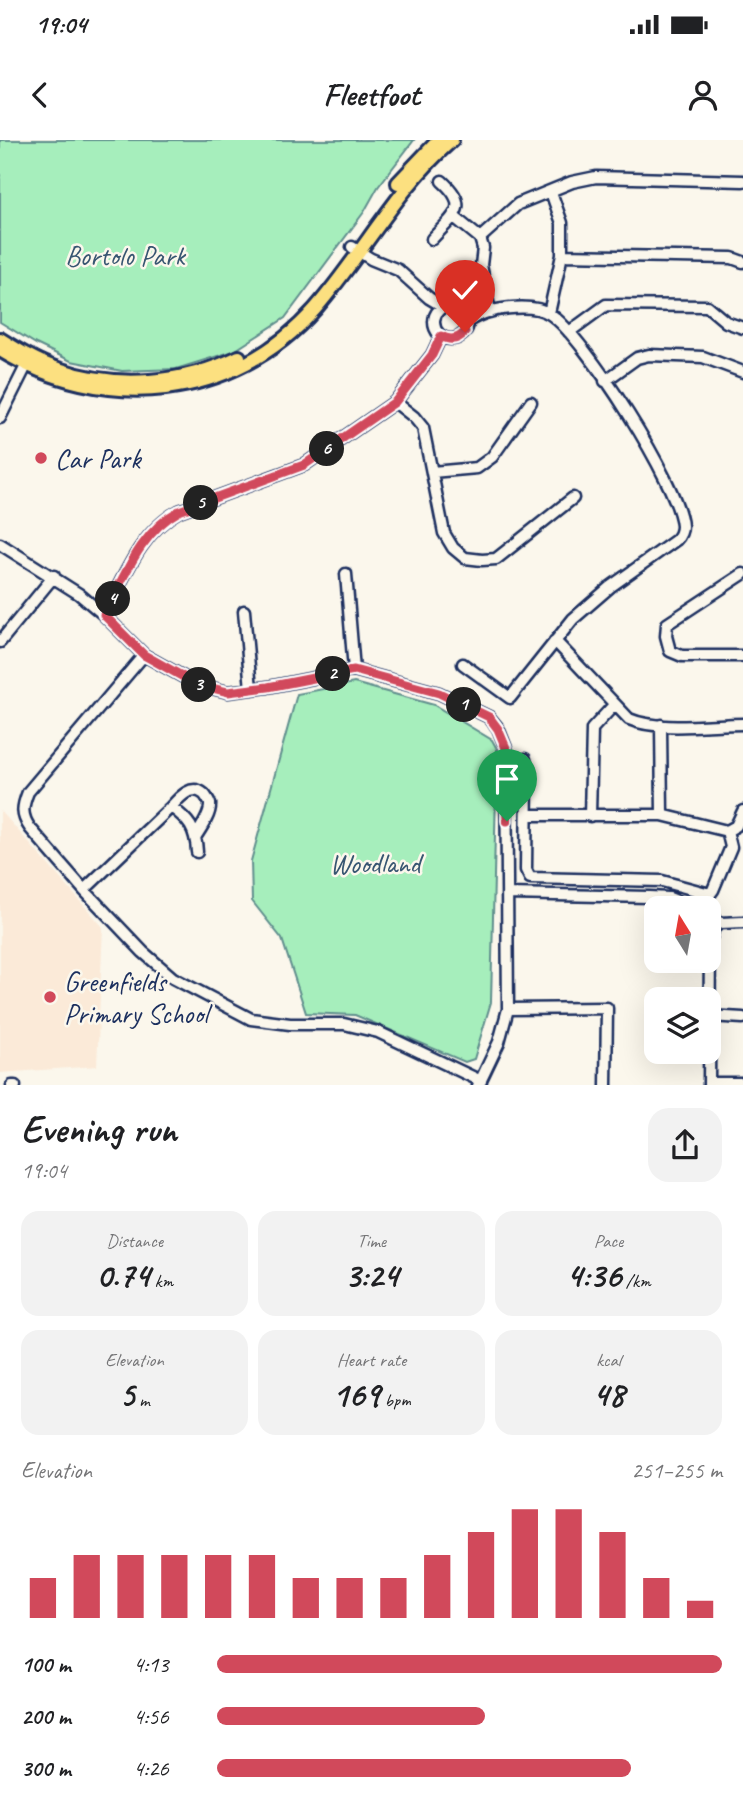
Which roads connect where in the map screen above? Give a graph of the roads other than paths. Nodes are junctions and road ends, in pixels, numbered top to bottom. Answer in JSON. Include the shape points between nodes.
{"nodes":[{"id":1,"x":439,"y":140,"type":"edge"},
{"id":2,"x":452,"y":140,"type":"edge"},
{"id":3,"x":442,"y":181,"type":"dead end"},
{"id":4,"x":743,"y":181,"type":"edge"},
{"id":5,"x":551,"y":192,"type":"junction"},
{"id":6,"x":453,"y":216,"type":"junction"},
{"id":7,"x":480,"y":238,"type":"junction"},
{"id":8,"x":432,"y":239,"type":"dead end"},
{"id":9,"x":355,"y":249,"type":"junction"},
{"id":10,"x":562,"y":256,"type":"junction"},
{"id":11,"x":743,"y":262,"type":"edge"},
{"id":12,"x":444,"y":307,"type":"junction"},
{"id":13,"x":490,"y":312,"type":"junction"},
{"id":14,"x":549,"y":313,"type":"junction"},
{"id":15,"x":468,"y":322,"type":"junction"},
{"id":16,"x":743,"y":328,"type":"edge"},
{"id":17,"x":569,"y":332,"type":"junction"},
{"id":18,"x":441,"y":336,"type":"junction"},
{"id":19,"x":0,"y":339,"type":"edge"},
{"id":20,"x":0,"y":351,"type":"edge"},
{"id":21,"x":28,"y":361,"type":"junction"},
{"id":22,"x":743,"y":372,"type":"edge"},
{"id":23,"x":605,"y":381,"type":"junction"},
{"id":24,"x":395,"y":402,"type":"junction"},
{"id":25,"x":531,"y":402,"type":"dead end"},
{"id":26,"x":0,"y":418,"type":"edge"},
{"id":27,"x":432,"y":472,"type":"junction"},
{"id":28,"x":573,"y":498,"type":"dead end"},
{"id":29,"x":0,"y":544,"type":"edge"},
{"id":30,"x":346,"y":574,"type":"dead end"},
{"id":31,"x":54,"y":576,"type":"junction"},
{"id":32,"x":741,"y":580,"type":"edge"},
{"id":33,"x":244,"y":611,"type":"dead end"},
{"id":34,"x":104,"y":615,"type":"junction"},
{"id":35,"x":555,"y":641,"type":"junction"},
{"id":36,"x":0,"y":642,"type":"edge"},
{"id":37,"x":144,"y":655,"type":"junction"},
{"id":38,"x":743,"y":656,"type":"edge"},
{"id":39,"x":463,"y":664,"type":"dead end"},
{"id":40,"x":354,"y":670,"type":"junction"},
{"id":41,"x":251,"y":689,"type":"junction"},
{"id":42,"x":614,"y":705,"type":"junction"},
{"id":43,"x":743,"y":724,"type":"edge"},
{"id":44,"x":661,"y":725,"type":"junction"},
{"id":45,"x":525,"y":759,"type":"dead end"},
{"id":46,"x":171,"y":807,"type":"junction"},
{"id":47,"x":743,"y":811,"type":"edge"},
{"id":48,"x":527,"y":815,"type":"junction"},
{"id":49,"x":662,"y":815,"type":"junction"},
{"id":50,"x":590,"y":816,"type":"junction"},
{"id":51,"x":727,"y":831,"type":"junction"},
{"id":52,"x":197,"y":836,"type":"junction"},
{"id":53,"x":197,"y":852,"type":"dead end"},
{"id":54,"x":84,"y":890,"type":"junction"},
{"id":55,"x":508,"y":894,"type":"junction"},
{"id":56,"x":644,"y":897,"type":"edge"},
{"id":57,"x":743,"y":922,"type":"edge"},
{"id":58,"x":721,"y":923,"type":"edge"},
{"id":59,"x":508,"y":1009,"type":"junction"},
{"id":60,"x":721,"y":1017,"type":"edge"},
{"id":61,"x":743,"y":1018,"type":"edge"},
{"id":62,"x":709,"y":1064,"type":"edge"},
{"id":63,"x":480,"y":1083,"type":"edge"},
{"id":64,"x":743,"y":1083,"type":"edge"},
{"id":65,"x":709,"y":1084,"type":"edge"},
{"id":66,"x":606,"y":1085,"type":"edge"}],
"edges":[{"from":1,"to":9,"type":"main road","via":[[401,179]]},
{"from":2,"to":9,"type":"main road","via":[[410,181]]},
{"from":3,"to":6,"type":"street","via":[[457,194]]},
{"from":4,"to":5,"type":"street","via":[[596,177]]},
{"from":5,"to":7,"type":"street","via":[[518,204]]},
{"from":5,"to":10,"type":"street","via":[[562,223]]},
{"from":6,"to":7,"type":"street"},
{"from":6,"to":8,"type":"street"},
{"from":7,"to":13,"type":"street"},
{"from":9,"to":12,"type":"street","via":[[398,270]]},
{"from":9,"to":21,"type":"main road","via":[[289,324],[218,367],[158,381],[117,381]]},
{"from":10,"to":11,"type":"street","via":[[732,258]]},
{"from":10,"to":14,"type":"street"},
{"from":12,"to":15,"type":"street","via":[[460,308]]},
{"from":12,"to":18,"type":"street","via":[[434,318]]},
{"from":13,"to":14,"type":"street","via":[[522,308]]},
{"from":13,"to":15,"type":"street"},
{"from":14,"to":17,"type":"street"},
{"from":15,"to":18,"type":"street","via":[[462,336],[451,340]]},
{"from":16,"to":17,"type":"street","via":[[726,322],[707,306],[606,305]]},
{"from":17,"to":23,"type":"street"},
{"from":18,"to":24,"type":"street"},
{"from":19,"to":21,"type":"main road"},
{"from":20,"to":21,"type":"main road"},
{"from":21,"to":26,"type":"street"},
{"from":22,"to":23,"type":"street","via":[[703,357],[649,355],[637,358]]},
{"from":23,"to":35,"type":"street","via":[[655,459],[682,523],[681,534],[610,587]]},
{"from":24,"to":27,"type":"street","via":[[424,428]]},
{"from":24,"to":34,"type":"street","via":[[304,465],[163,520],[145,540]]},
{"from":25,"to":27,"type":"street","via":[[492,457],[477,468]]},
{"from":27,"to":28,"type":"street","via":[[443,533],[465,558],[496,559]]},
{"from":29,"to":31,"type":"street"},
{"from":30,"to":40,"type":"street"},
{"from":31,"to":34,"type":"street"},
{"from":31,"to":36,"type":"street"},
{"from":32,"to":38,"type":"street","via":[[667,624],[666,636],[670,651],[682,656]]},
{"from":33,"to":41,"type":"street"},
{"from":34,"to":37,"type":"street"},
{"from":35,"to":39,"type":"street","via":[[510,698]]},
{"from":35,"to":42,"type":"street"},
{"from":37,"to":41,"type":"street","via":[[196,684],[228,692]]},
{"from":37,"to":54,"type":"street","via":[[28,792],[23,804],[23,817],[30,828]]},
{"from":40,"to":41,"type":"street"},
{"from":40,"to":55,"type":"street","via":[[439,693],[489,717],[498,729],[506,748]]},
{"from":42,"to":44,"type":"street","via":[[629,719]]},
{"from":42,"to":50,"type":"street","via":[[592,729]]},
{"from":43,"to":44,"type":"street"},
{"from":44,"to":49,"type":"street"},
{"from":45,"to":48,"type":"street"},
{"from":46,"to":52,"type":"street","via":[[191,823]]},
{"from":46,"to":52,"type":"street","via":[[187,792],[205,795],[210,804]]},
{"from":46,"to":54,"type":"street"},
{"from":47,"to":51,"type":"street","via":[[736,826]]},
{"from":48,"to":50,"type":"street"},
{"from":48,"to":51,"type":"street","via":[[526,870],[530,878],[662,881],[706,894],[713,890],[731,848]]},
{"from":49,"to":50,"type":"street"},
{"from":49,"to":51,"type":"street"},
{"from":52,"to":53,"type":"street"},
{"from":54,"to":63,"type":"street","via":[[173,978],[251,1018],[344,1024],[377,1032]]},
{"from":55,"to":56,"type":"street"},
{"from":55,"to":59,"type":"street"},
{"from":57,"to":58,"type":"street"},
{"from":59,"to":63,"type":"street"},
{"from":59,"to":66,"type":"street","via":[[607,1008]]},
{"from":60,"to":61,"type":"street"},
{"from":62,"to":65,"type":"street"},
{"from":64,"to":65,"type":"street"}]}
